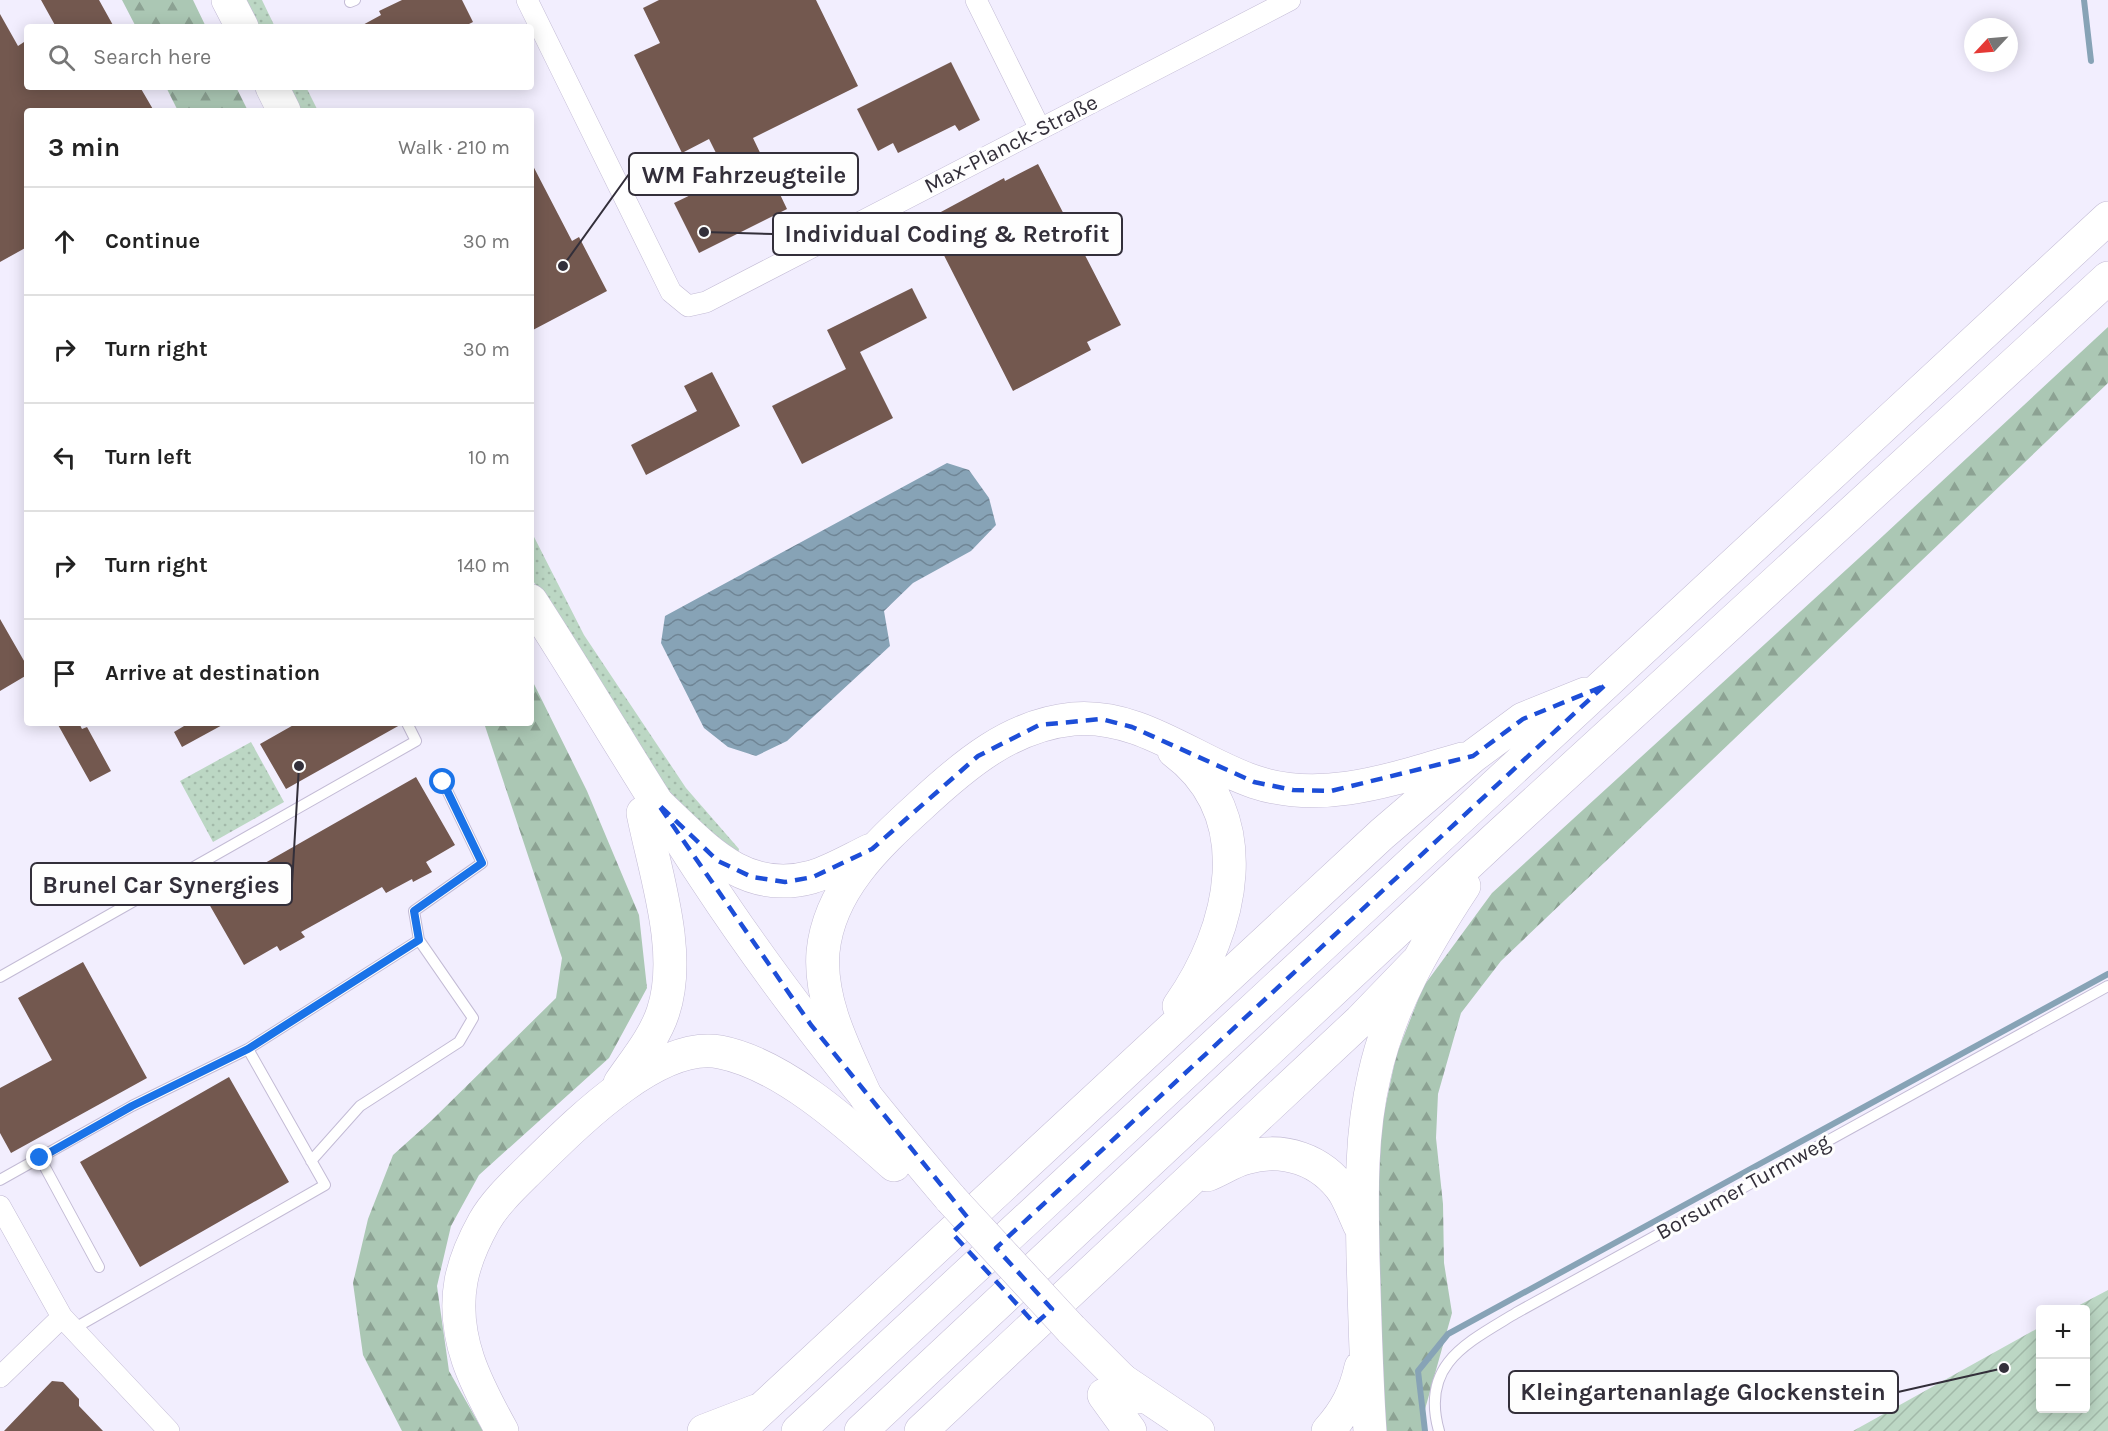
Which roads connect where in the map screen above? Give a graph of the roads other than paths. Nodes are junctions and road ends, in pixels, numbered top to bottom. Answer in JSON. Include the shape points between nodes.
{"nodes":[{"id":1,"x":228,"y":0,"type":"edge"},
{"id":2,"x":527,"y":0,"type":"edge"},
{"id":3,"x":976,"y":0,"type":"edge"},
{"id":4,"x":1290,"y":0,"type":"edge"},
{"id":5,"x":240,"y":24,"type":"edge"},
{"id":6,"x":274,"y":90,"type":"edge"},
{"id":7,"x":282,"y":108,"type":"edge"},
{"id":8,"x":1040,"y":129,"type":"junction"},
{"id":9,"x":2108,"y":218,"type":"edge"},
{"id":10,"x":2108,"y":278,"type":"edge"},
{"id":11,"x":534,"y":606,"type":"edge"},
{"id":12,"x":534,"y":616,"type":"edge"},
{"id":13,"x":1604,"y":686,"type":"junction"},
{"id":14,"x":408,"y":726,"type":"edge"},
{"id":15,"x":1155,"y":737,"type":"junction"},
{"id":16,"x":1473,"y":756,"type":"junction"},
{"id":17,"x":443,"y":782,"type":"dead end"},
{"id":18,"x":650,"y":808,"type":"junction"},
{"id":19,"x":1495,"y":839,"type":"junction"},
{"id":20,"x":872,"y":849,"type":"junction"},
{"id":21,"x":419,"y":940,"type":"junction"},
{"id":22,"x":1416,"y":963,"type":"junction"},
{"id":23,"x":0,"y":977,"type":"edge"},
{"id":24,"x":2108,"y":986,"type":"edge"},
{"id":25,"x":248,"y":1049,"type":"junction"},
{"id":26,"x":1146,"y":1053,"type":"junction"},
{"id":27,"x":615,"y":1090,"type":"junction"},
{"id":28,"x":866,"y":1097,"type":"junction"},
{"id":29,"x":40,"y":1158,"type":"junction"},
{"id":30,"x":311,"y":1161,"type":"junction"},
{"id":31,"x":894,"y":1165,"type":"junction"},
{"id":32,"x":0,"y":1180,"type":"edge"},
{"id":33,"x":1184,"y":1186,"type":"junction"},
{"id":34,"x":0,"y":1206,"type":"edge"},
{"id":35,"x":943,"y":1207,"type":"junction"},
{"id":36,"x":1363,"y":1233,"type":"junction"},
{"id":37,"x":99,"y":1267,"type":"dead end"},
{"id":38,"x":68,"y":1323,"type":"junction"},
{"id":39,"x":1365,"y":1344,"type":"junction"},
{"id":40,"x":0,"y":1377,"type":"edge"},
{"id":41,"x":1111,"y":1387,"type":"junction"},
{"id":42,"x":481,"y":1392,"type":"junction"},
{"id":43,"x":763,"y":1408,"type":"junction"},
{"id":44,"x":169,"y":1431,"type":"edge"},
{"id":45,"x":502,"y":1431,"type":"edge"},
{"id":46,"x":527,"y":1431,"type":"edge"},
{"id":47,"x":704,"y":1431,"type":"edge"},
{"id":48,"x":738,"y":1431,"type":"edge"},
{"id":49,"x":798,"y":1431,"type":"edge"},
{"id":50,"x":861,"y":1431,"type":"edge"},
{"id":51,"x":921,"y":1431,"type":"edge"},
{"id":52,"x":1130,"y":1431,"type":"edge"},
{"id":53,"x":1141,"y":1431,"type":"edge"},
{"id":54,"x":1175,"y":1431,"type":"edge"},
{"id":55,"x":1198,"y":1431,"type":"edge"},
{"id":56,"x":1328,"y":1431,"type":"edge"},
{"id":57,"x":1370,"y":1431,"type":"edge"},
{"id":58,"x":1439,"y":1431,"type":"edge"}],
"edges":[{"from":1,"to":5,"type":"main road"},
{"from":2,"to":8,"type":"street","name":"Max-Planck-Straße","via":[[671,292],[688,306],[706,302]]},
{"from":3,"to":8,"type":"street"},
{"from":4,"to":8,"type":"street","name":"Max-Planck-Straße"},
{"from":6,"to":7,"type":"main road"},
{"from":9,"to":13,"type":"main road"},
{"from":10,"to":19,"type":"main road"},
{"from":11,"to":18,"type":"main road"},
{"from":12,"to":18,"type":"main road","via":[[577,704]]},
{"from":13,"to":16,"type":"main road","via":[[1523,719]]},
{"from":13,"to":49,"type":"main road"},
{"from":14,"to":23,"type":"lane","via":[[416,741]]},
{"from":15,"to":16,"type":"main road","via":[[1254,782],[1293,790],[1331,790],[1382,782]]},
{"from":15,"to":20,"type":"main road","via":[[1101,719],[1040,725],[978,756]]},
{"from":15,"to":26,"type":"main road","via":[[1197,772],[1211,794],[1228,842],[1230,869],[1223,921],[1213,947],[1194,986]]},
{"from":16,"to":26,"type":"main road","via":[[1373,842]]},
{"from":17,"to":21,"type":"lane","via":[[482,863],[414,911]]},
{"from":18,"to":20,"type":"main road","via":[[718,861],[752,877],[785,882],[813,877]]},
{"from":18,"to":27,"type":"main road","via":[[670,944],[671,981],[663,1015]]},
{"from":18,"to":28,"type":"main road"},
{"from":18,"to":31,"type":"main road","via":[[742,964]]},
{"from":19,"to":22,"type":"main road"},
{"from":19,"to":50,"type":"main road"},
{"from":20,"to":28,"type":"main road","via":[[830,918],[823,953],[826,998]]},
{"from":21,"to":25,"type":"lane"},
{"from":21,"to":30,"type":"lane","via":[[473,1018],[459,1042],[360,1106]]},
{"from":22,"to":33,"type":"main road","via":[[1360,1021]]},
{"from":22,"to":36,"type":"main road","via":[[1389,1027],[1374,1077],[1363,1155]]},
{"from":24,"to":58,"type":"lane","name":"Borsumer Turmweg","via":[[1536,1301],[1461,1347],[1438,1379],[1435,1415]]},
{"from":25,"to":29,"type":"lane","via":[[132,1106]]},
{"from":25,"to":30,"type":"lane"},
{"from":26,"to":43,"type":"main road"},
{"from":27,"to":31,"type":"main road","via":[[673,1058],[719,1052],[753,1063],[797,1087],[843,1120]]},
{"from":27,"to":42,"type":"main road","via":[[508,1191],[485,1221],[469,1253],[461,1282],[459,1316],[464,1352]]},
{"from":28,"to":35,"type":"main road"},
{"from":29,"to":32,"type":"lane"},
{"from":29,"to":37,"type":"lane"},
{"from":30,"to":38,"type":"lane","via":[[325,1185]]},
{"from":31,"to":35,"type":"main road"},
{"from":33,"to":36,"type":"main road","via":[[1246,1158],[1275,1154],[1303,1158],[1324,1170],[1344,1192]]},
{"from":33,"to":51,"type":"main road"},
{"from":34,"to":38,"type":"street"},
{"from":35,"to":41,"type":"main road","bridge":true},
{"from":36,"to":39,"type":"main road"},
{"from":38,"to":40,"type":"street"},
{"from":38,"to":44,"type":"street"},
{"from":39,"to":56,"type":"main road","via":[[1356,1391]]},
{"from":39,"to":57,"type":"main road"},
{"from":41,"to":52,"type":"main road"},
{"from":41,"to":53,"type":"main road"},
{"from":41,"to":54,"type":"main road"},
{"from":41,"to":55,"type":"main road"},
{"from":42,"to":45,"type":"main road"},
{"from":42,"to":46,"type":"main road"},
{"from":43,"to":47,"type":"main road"},
{"from":43,"to":48,"type":"main road"}]}
